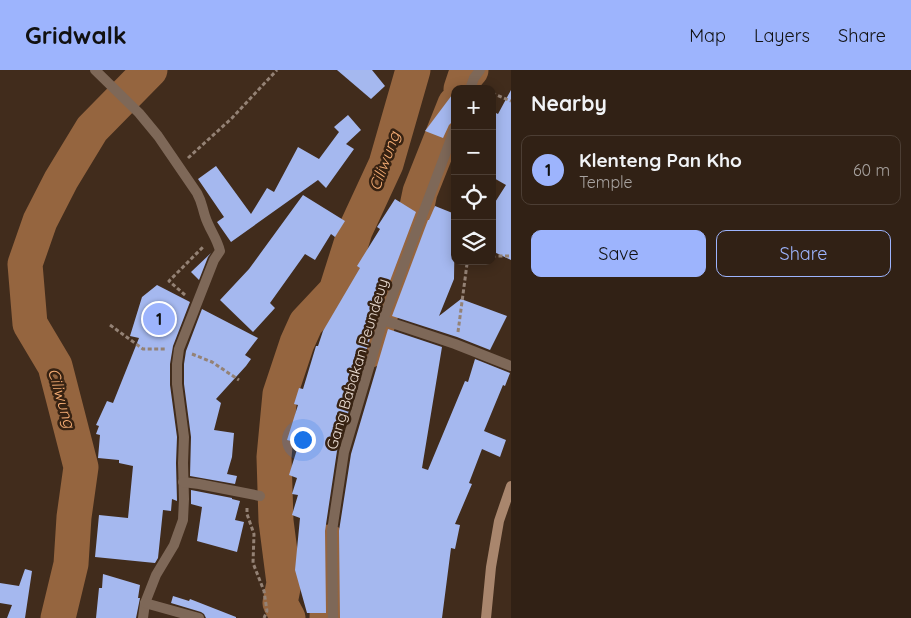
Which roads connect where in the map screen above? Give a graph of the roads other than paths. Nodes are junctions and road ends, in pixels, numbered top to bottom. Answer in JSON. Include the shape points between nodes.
{"nodes":[{"id":1,"x":480,"y":70,"type":"edge"},
{"id":2,"x":99,"y":74,"type":"edge"},
{"id":3,"x":471,"y":85,"type":"edge"},
{"id":4,"x":454,"y":130,"type":"edge"},
{"id":5,"x":383,"y":320,"type":"junction"},
{"id":6,"x":511,"y":366,"type":"edge"},
{"id":7,"x":184,"y":482,"type":"junction"},
{"id":8,"x":511,"y":486,"type":"edge"},
{"id":9,"x":260,"y":496,"type":"road end"},
{"id":10,"x":145,"y":603,"type":"junction"},
{"id":11,"x":143,"y":618,"type":"edge"},
{"id":12,"x":199,"y":618,"type":"edge"},
{"id":13,"x":333,"y":618,"type":"edge"},
{"id":14,"x":486,"y":618,"type":"edge"}],
"edges":[{"from":1,"to":3,"type":"street"},
{"from":2,"to":7,"type":"street","via":[[158,136],[197,193],[220,251],[179,349],[177,384],[184,437]]},
{"from":4,"to":5,"type":"street","name":"Gang Babakan Peundeuy"},
{"from":5,"to":6,"type":"street"},
{"from":5,"to":13,"type":"street","name":"Gang Babakan Peundeuy","via":[[344,452],[332,531]]},
{"from":7,"to":9,"type":"street"},
{"from":7,"to":10,"type":"street","via":[[183,520]]},
{"from":8,"to":14,"type":"street","via":[[497,530]]},
{"from":10,"to":11,"type":"street"},
{"from":10,"to":12,"type":"street"}]}
